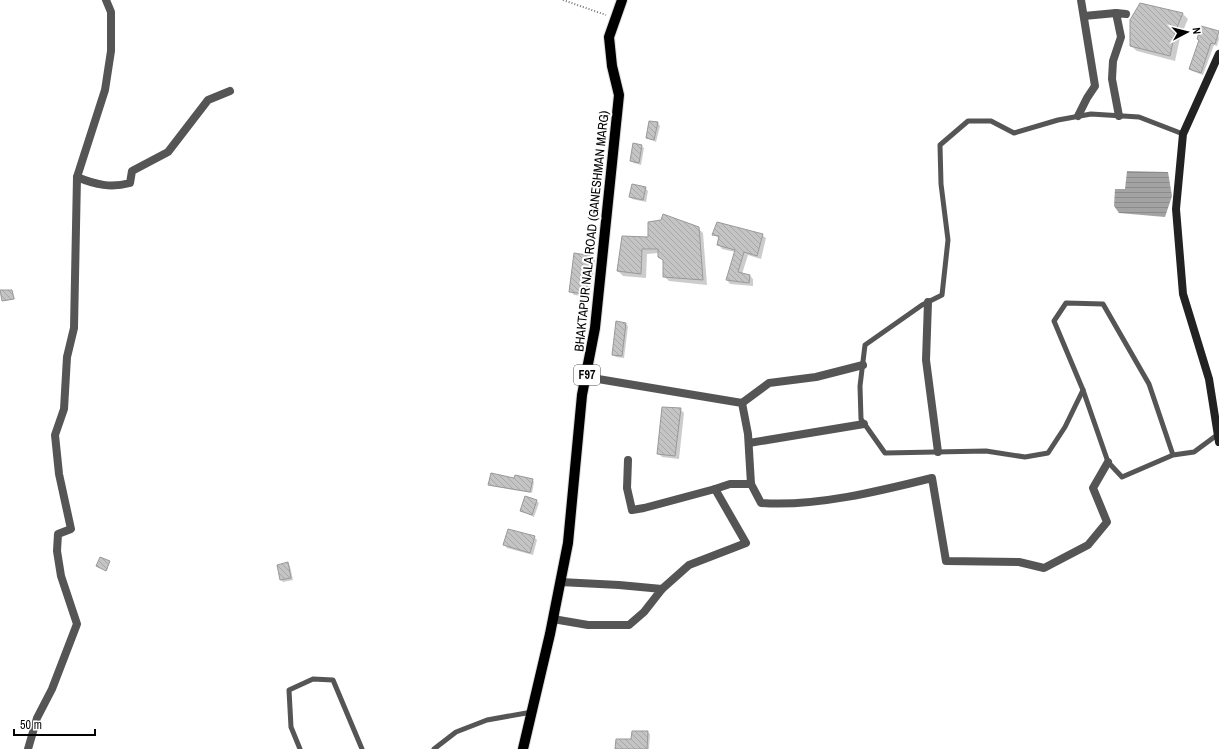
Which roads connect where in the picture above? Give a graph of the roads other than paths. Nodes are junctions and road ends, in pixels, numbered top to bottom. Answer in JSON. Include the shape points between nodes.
{"nodes":[{"id":1,"x":106,"y":0,"type":"edge"},
{"id":2,"x":622,"y":0,"type":"edge"},
{"id":3,"x":1081,"y":0,"type":"edge"},
{"id":4,"x":1116,"y":13,"type":"junction"},
{"id":5,"x":1126,"y":14,"type":"dead end"},
{"id":6,"x":1084,"y":16,"type":"junction"},
{"id":7,"x":1219,"y":54,"type":"edge"},
{"id":8,"x":230,"y":91,"type":"dead end"},
{"id":9,"x":1078,"y":116,"type":"junction"},
{"id":10,"x":1119,"y":116,"type":"junction"},
{"id":11,"x":1183,"y":134,"type":"junction"},
{"id":12,"x":77,"y":177,"type":"junction"},
{"id":13,"x":928,"y":302,"type":"junction"},
{"id":14,"x":863,"y":365,"type":"junction"},
{"id":15,"x":586,"y":377,"type":"junction"},
{"id":16,"x":1083,"y":390,"type":"junction"},
{"id":17,"x":742,"y":404,"type":"junction"},
{"id":18,"x":864,"y":424,"type":"junction"},
{"id":19,"x":1218,"y":439,"type":"edge"},
{"id":20,"x":749,"y":443,"type":"junction"},
{"id":21,"x":938,"y":452,"type":"junction"},
{"id":22,"x":1173,"y":455,"type":"junction"},
{"id":23,"x":628,"y":460,"type":"dead end"},
{"id":24,"x":1108,"y":462,"type":"junction"},
{"id":25,"x":751,"y":484,"type":"junction"},
{"id":26,"x":715,"y":489,"type":"junction"},
{"id":27,"x":560,"y":582,"type":"junction"},
{"id":28,"x":662,"y":589,"type":"junction"},
{"id":29,"x":553,"y":618,"type":"junction"},
{"id":30,"x":532,"y":712,"type":"junction"},
{"id":31,"x":28,"y":749,"type":"edge"},
{"id":32,"x":300,"y":749,"type":"edge"},
{"id":33,"x":362,"y":749,"type":"edge"},
{"id":34,"x":434,"y":749,"type":"edge"},
{"id":35,"x":522,"y":749,"type":"edge"}],
"edges":[{"from":1,"to":12,"type":"street","via":[[111,12],[111,51],[105,90]]},
{"from":2,"to":15,"type":"main road","name":"BHAKTAPUR NALA ROAD (GANESHMAN MARG)","number":"F97","via":[[610,37],[612,66],[619,95],[595,328]]},
{"from":3,"to":6,"type":"street"},
{"from":4,"to":5,"type":"street"},
{"from":4,"to":6,"type":"street"},
{"from":4,"to":10,"type":"street","via":[[1120,36],[1113,61],[1112,79]]},
{"from":6,"to":9,"type":"street","via":[[1096,86]]},
{"from":7,"to":11,"type":"main road"},
{"from":8,"to":12,"type":"street","via":[[208,100],[168,152],[132,171],[130,183],[116,186],[95,184]]},
{"from":9,"to":10,"type":"lane"},
{"from":9,"to":13,"type":"lane","via":[[1014,133],[991,121],[968,121],[940,145],[941,184],[948,240],[942,295]]},
{"from":10,"to":11,"type":"lane","via":[[1139,117]]},
{"from":11,"to":19,"type":"main road","via":[[1176,209],[1183,294],[1209,379]]},
{"from":12,"to":31,"type":"street","via":[[74,328],[67,357],[64,409],[55,435],[59,474],[71,529],[58,534],[57,550],[61,576],[77,624],[52,689],[37,718]]},
{"from":13,"to":14,"type":"lane","via":[[865,345]]},
{"from":13,"to":21,"type":"street","via":[[926,360]]},
{"from":14,"to":17,"type":"street","via":[[816,378],[769,383]]},
{"from":14,"to":18,"type":"lane","via":[[860,419]]},
{"from":15,"to":17,"type":"street"},
{"from":15,"to":27,"type":"main road","name":"BHAKTAPUR NALA ROAD (GANESHMAN MARG)","number":"F97","via":[[577,439],[568,543]]},
{"from":16,"to":21,"type":"lane","via":[[1065,427],[1048,453],[1025,457],[986,451]]},
{"from":16,"to":22,"type":"lane","via":[[1054,321],[1066,303],[1103,304],[1149,384]]},
{"from":16,"to":24,"type":"lane"},
{"from":17,"to":20,"type":"street"},
{"from":18,"to":20,"type":"street"},
{"from":18,"to":21,"type":"lane","via":[[885,453]]},
{"from":19,"to":22,"type":"lane","via":[[1194,452]]},
{"from":20,"to":25,"type":"street"},
{"from":22,"to":24,"type":"lane","via":[[1122,477]]},
{"from":23,"to":26,"type":"street","via":[[627,488],[632,510]]},
{"from":24,"to":25,"type":"street","via":[[1093,488],[1107,522],[1088,546],[1044,568],[1019,562],[946,561],[932,478],[842,497],[786,505],[761,504]]},
{"from":25,"to":26,"type":"street","via":[[730,484]]},
{"from":26,"to":28,"type":"street","via":[[746,543],[689,564]]},
{"from":27,"to":28,"type":"street"},
{"from":27,"to":29,"type":"main road","name":"BHAKTAPUR NALA ROAD (GANESHMAN MARG)","number":"F97"},
{"from":28,"to":29,"type":"street","via":[[644,612],[629,625],[588,625]]},
{"from":29,"to":30,"type":"main road","name":"BHAKTAPUR NALA ROAD (GANESHMAN MARG)","number":"F97"},
{"from":30,"to":34,"type":"lane","via":[[487,720],[456,732]]},
{"from":30,"to":35,"type":"main road","name":"BHAKTAPUR NALA ROAD (GANESHMAN MARG)","number":"F97"},
{"from":32,"to":33,"type":"lane","via":[[291,727],[289,690],[313,680],[333,680]]}]}
